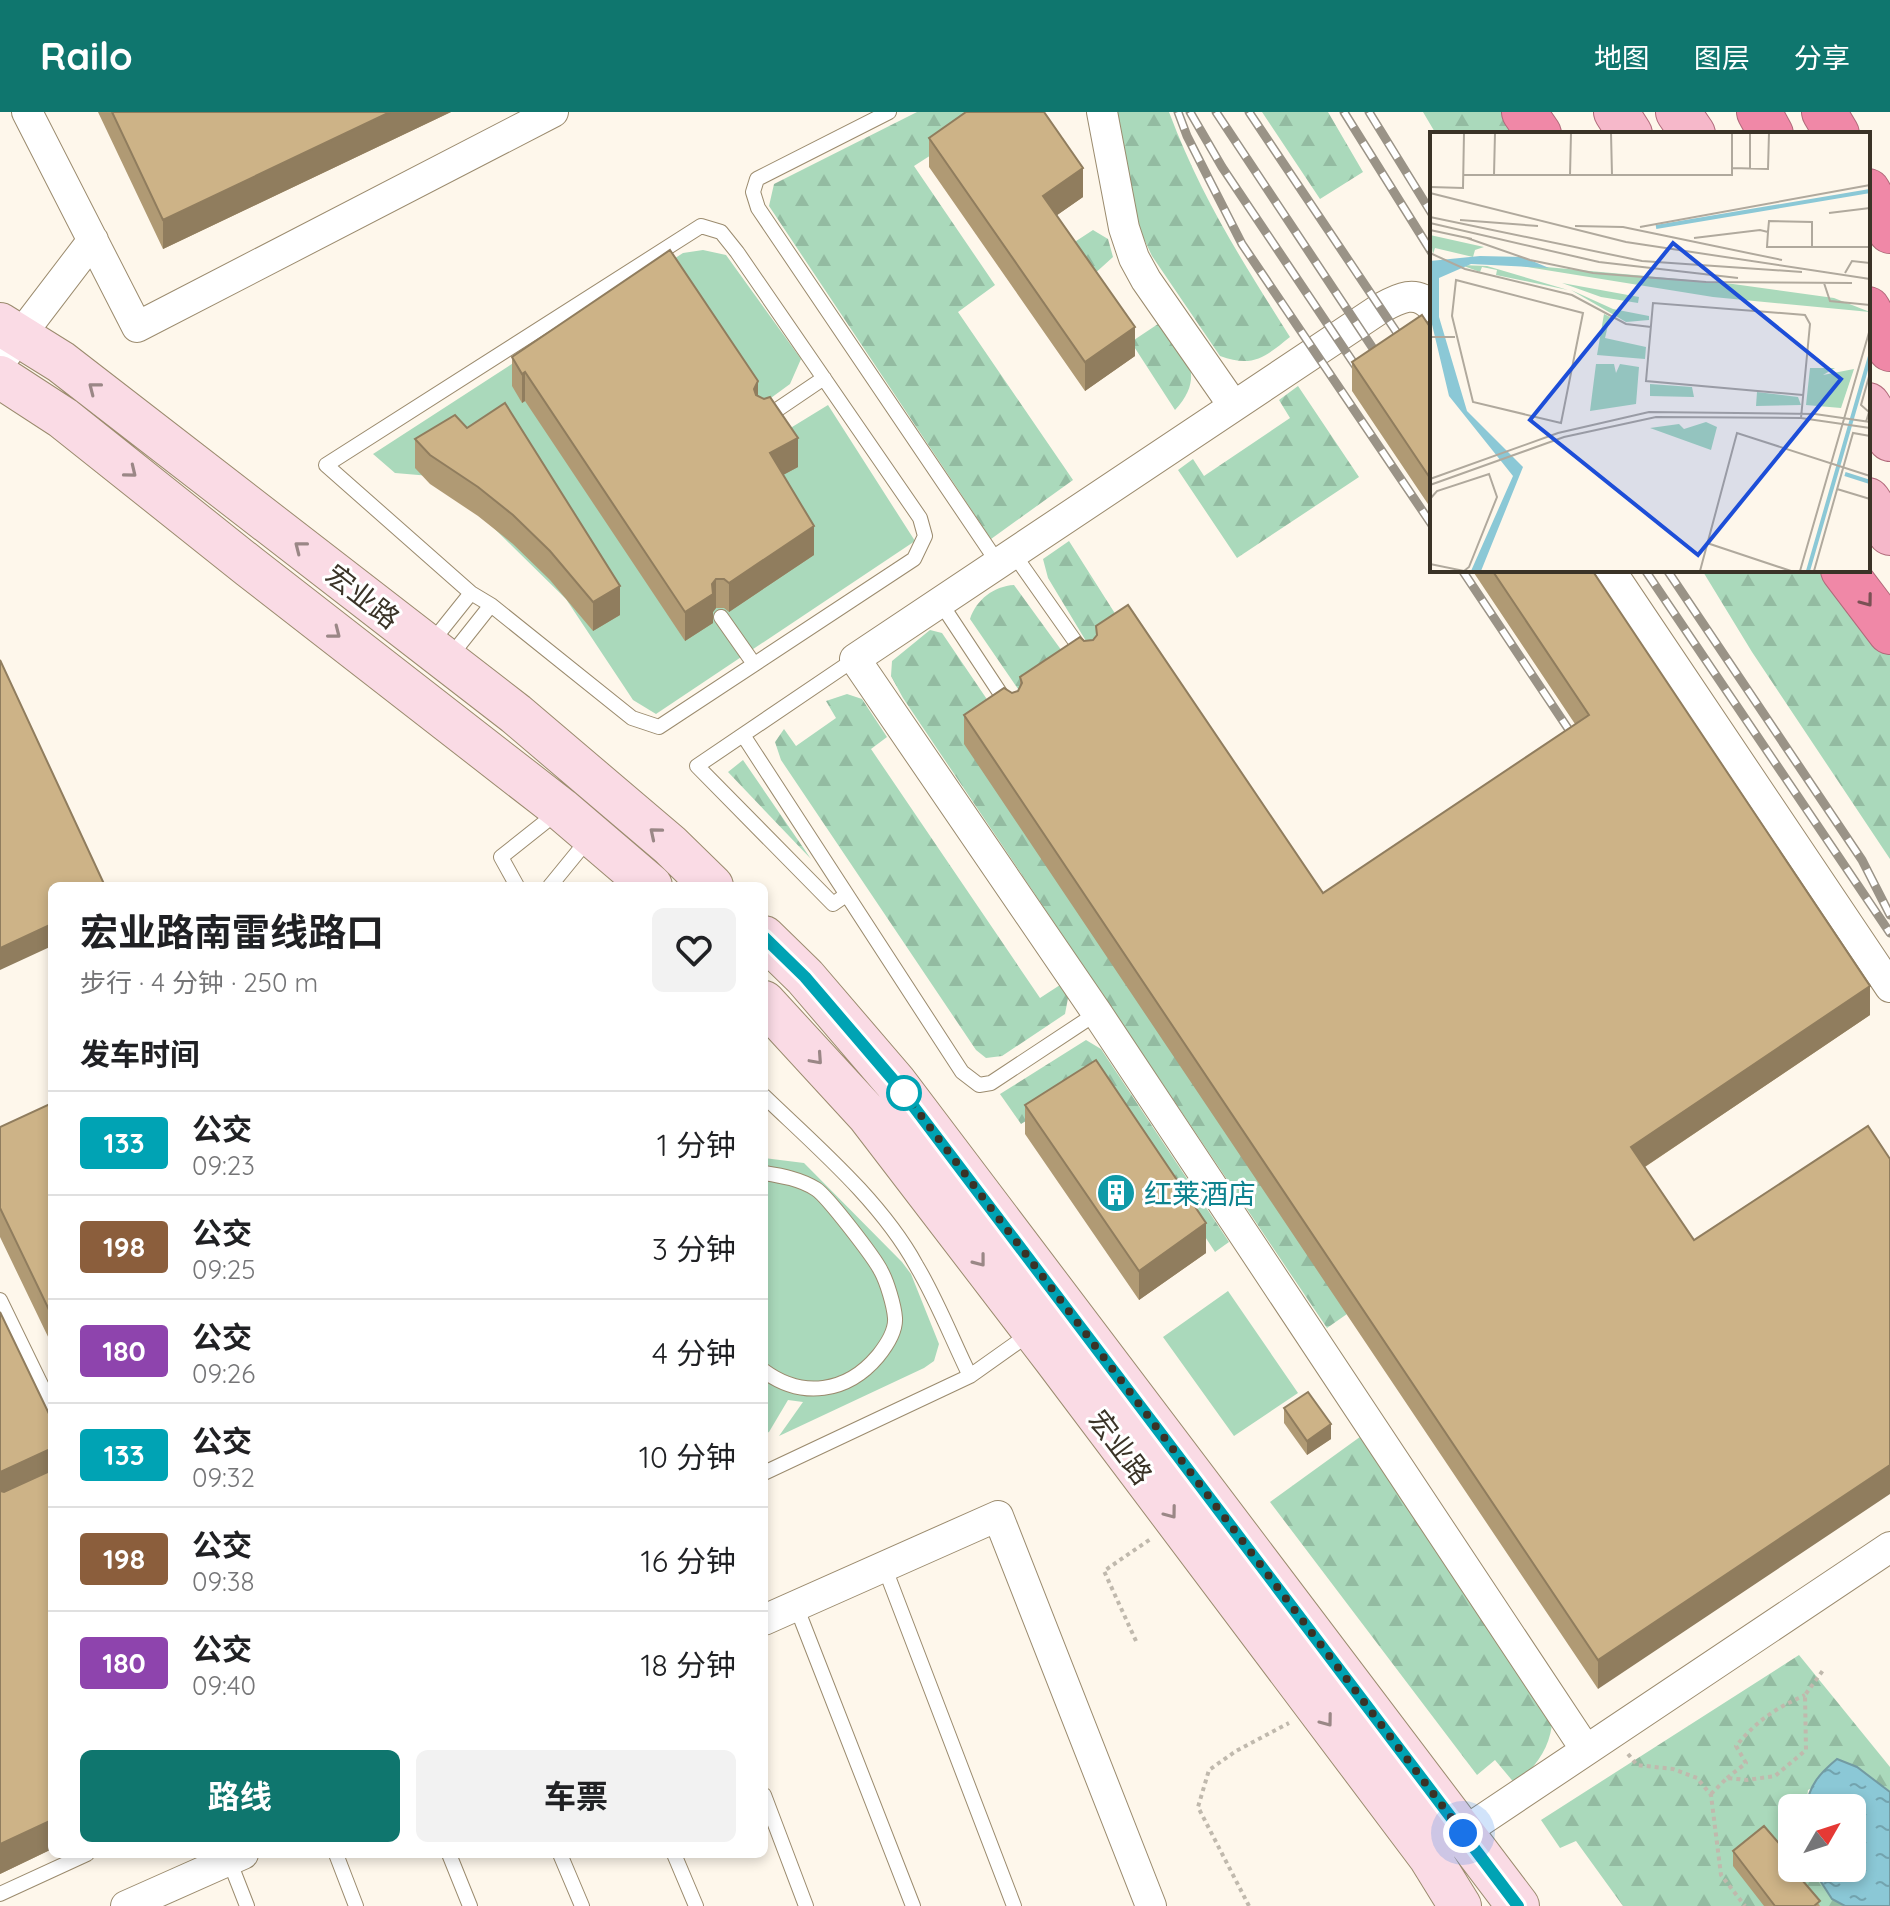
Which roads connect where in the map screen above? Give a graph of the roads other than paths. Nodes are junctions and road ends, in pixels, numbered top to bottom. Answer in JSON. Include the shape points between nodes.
{"nodes":[{"id":1,"x":27,"y":112,"type":"edge"},
{"id":2,"x":553,"y":112,"type":"edge"},
{"id":3,"x":889,"y":112,"type":"edge"},
{"id":4,"x":1102,"y":112,"type":"edge"},
{"id":5,"x":1524,"y":112,"type":"edge"},
{"id":6,"x":1616,"y":112,"type":"edge"},
{"id":7,"x":1678,"y":112,"type":"edge"},
{"id":8,"x":1759,"y":112,"type":"edge"},
{"id":9,"x":1824,"y":112,"type":"edge"},
{"id":10,"x":1538,"y":132,"type":"edge"},
{"id":11,"x":1629,"y":132,"type":"edge"},
{"id":12,"x":1692,"y":132,"type":"edge"},
{"id":13,"x":1770,"y":132,"type":"edge"},
{"id":14,"x":1836,"y":132,"type":"edge"},
{"id":15,"x":1870,"y":195,"type":"edge"},
{"id":16,"x":1890,"y":231,"type":"edge"},
{"id":17,"x":93,"y":240,"type":"junction"},
{"id":18,"x":1430,"y":305,"type":"edge"},
{"id":19,"x":1870,"y":313,"type":"edge"},
{"id":20,"x":7,"y":341,"type":"edge"},
{"id":21,"x":1890,"y":349,"type":"edge"},
{"id":22,"x":0,"y":377,"type":"edge"},
{"id":23,"x":824,"y":378,"type":"junction"},
{"id":24,"x":1233,"y":405,"type":"junction"},
{"id":25,"x":1870,"y":408,"type":"edge"},
{"id":26,"x":764,"y":418,"type":"edge"},
{"id":27,"x":1890,"y":439,"type":"edge"},
{"id":28,"x":1870,"y":503,"type":"edge"},
{"id":29,"x":1890,"y":533,"type":"edge"},
{"id":30,"x":1005,"y":558,"type":"junction"},
{"id":31,"x":1611,"y":572,"type":"edge"},
{"id":32,"x":1845,"y":572,"type":"edge"},
{"id":33,"x":471,"y":593,"type":"junction"},
{"id":34,"x":940,"y":602,"type":"junction"},
{"id":35,"x":491,"y":605,"type":"junction"},
{"id":36,"x":721,"y":617,"type":"dead end"},
{"id":37,"x":1890,"y":632,"type":"edge"},
{"id":38,"x":437,"y":653,"type":"junction"},
{"id":39,"x":855,"y":659,"type":"junction"},
{"id":40,"x":1088,"y":661,"type":"edge"},
{"id":41,"x":754,"y":664,"type":"junction"},
{"id":42,"x":1012,"y":712,"type":"edge"},
{"id":43,"x":743,"y":735,"type":"junction"},
{"id":44,"x":576,"y":822,"type":"junction"},
{"id":45,"x":515,"y":882,"type":"edge"},
{"id":46,"x":552,"y":882,"type":"edge"},
{"id":47,"x":646,"y":882,"type":"edge"},
{"id":48,"x":708,"y":882,"type":"edge"},
{"id":49,"x":846,"y":895,"type":"junction"},
{"id":50,"x":768,"y":941,"type":"edge"},
{"id":51,"x":1890,"y":987,"type":"edge"},
{"id":52,"x":768,"y":1006,"type":"edge"},
{"id":53,"x":1097,"y":1013,"type":"junction"},
{"id":54,"x":768,"y":1100,"type":"edge"},
{"id":55,"x":768,"y":1174,"type":"edge"},
{"id":56,"x":0,"y":1300,"type":"edge"},
{"id":57,"x":1034,"y":1331,"type":"junction"},
{"id":58,"x":768,"y":1374,"type":"edge"},
{"id":59,"x":970,"y":1376,"type":"junction"},
{"id":60,"x":48,"y":1399,"type":"edge"},
{"id":61,"x":768,"y":1471,"type":"edge"},
{"id":62,"x":1890,"y":1547,"type":"edge"},
{"id":63,"x":884,"y":1566,"type":"junction"},
{"id":64,"x":796,"y":1606,"type":"junction"},
{"id":65,"x":768,"y":1618,"type":"edge"},
{"id":66,"x":1598,"y":1742,"type":"junction"},
{"id":67,"x":768,"y":1806,"type":"edge"},
{"id":68,"x":1463,"y":1833,"type":"junction"},
{"id":69,"x":1429,"y":1856,"type":"junction"},
{"id":70,"x":78,"y":1858,"type":"edge"},
{"id":71,"x":234,"y":1858,"type":"edge"},
{"id":72,"x":236,"y":1858,"type":"edge"},
{"id":73,"x":338,"y":1858,"type":"edge"},
{"id":74,"x":451,"y":1858,"type":"edge"},
{"id":75,"x":562,"y":1858,"type":"edge"},
{"id":76,"x":676,"y":1858,"type":"edge"},
{"id":77,"x":0,"y":1894,"type":"edge"},
{"id":78,"x":127,"y":1906,"type":"edge"},
{"id":79,"x":247,"y":1906,"type":"edge"},
{"id":80,"x":356,"y":1906,"type":"edge"},
{"id":81,"x":470,"y":1906,"type":"edge"},
{"id":82,"x":582,"y":1906,"type":"edge"},
{"id":83,"x":696,"y":1906,"type":"edge"},
{"id":84,"x":806,"y":1906,"type":"edge"},
{"id":85,"x":913,"y":1906,"type":"edge"},
{"id":86,"x":1014,"y":1906,"type":"edge"},
{"id":87,"x":1151,"y":1906,"type":"edge"},
{"id":88,"x":1460,"y":1906,"type":"edge"},
{"id":89,"x":1518,"y":1906,"type":"edge"}],
"edges":[{"from":1,"to":17,"type":"street"},
{"from":2,"to":17,"type":"street","via":[[137,327]]},
{"from":3,"to":30,"type":"lane","via":[[757,179],[753,192],[758,208]]},
{"from":4,"to":24,"type":"street","via":[[1134,258]]},
{"from":5,"to":10,"type":"highway"},
{"from":6,"to":11,"type":"main road"},
{"from":7,"to":12,"type":"main road"},
{"from":8,"to":13,"type":"highway"},
{"from":9,"to":14,"type":"highway"},
{"from":15,"to":16,"type":"highway"},
{"from":17,"to":20,"type":"street"},
{"from":18,"to":24,"type":"street","via":[[1413,296],[1400,297]]},
{"from":19,"to":21,"type":"highway"},
{"from":38,"to":20,"type":"street","name":"宏业路","one_way":true,"via":[[73,371]]},
{"from":22,"to":44,"type":"street","name":"宏业路","one_way":true,"via":[[63,418]]},
{"from":23,"to":26,"type":"lane"},
{"from":23,"to":33,"type":"lane","via":[[721,232],[701,226],[326,465]]},
{"from":23,"to":41,"type":"lane","via":[[920,518],[925,536],[914,559]]},
{"from":24,"to":30,"type":"street"},
{"from":25,"to":27,"type":"main road"},
{"from":28,"to":29,"type":"main road"},
{"from":30,"to":34,"type":"street"},
{"from":30,"to":40,"type":"lane"},
{"from":31,"to":51,"type":"street"},
{"from":32,"to":37,"type":"highway","one_way":true},
{"from":33,"to":35,"type":"lane"},
{"from":33,"to":38,"type":"lane"},
{"from":34,"to":39,"type":"street"},
{"from":34,"to":42,"type":"lane"},
{"from":35,"to":38,"type":"lane"},
{"from":35,"to":41,"type":"lane","via":[[632,718],[659,727]]},
{"from":36,"to":41,"type":"lane"},
{"from":48,"to":38,"type":"street","name":"宏业路","one_way":true,"via":[[516,714]]},
{"from":39,"to":43,"type":"lane"},
{"from":39,"to":53,"type":"street"},
{"from":43,"to":49,"type":"lane"},
{"from":43,"to":49,"type":"lane","via":[[697,766],[833,904]]},
{"from":44,"to":45,"type":"lane","via":[[501,857]]},
{"from":44,"to":46,"type":"lane"},
{"from":44,"to":47,"type":"street","name":"宏业路"},
{"from":49,"to":53,"type":"lane","via":[[962,1072],[979,1085],[1006,1075]]},
{"from":50,"to":68,"type":"street","name":"宏业路","via":[[895,1082]]},
{"from":52,"to":57,"type":"street","name":"宏业路","one_way":true,"via":[[868,1115]]},
{"from":53,"to":66,"type":"street"},
{"from":54,"to":59,"type":"lane","via":[[888,1223],[916,1264]]},
{"from":55,"to":58,"type":"lane","via":[[819,1190],[882,1271],[895,1320],[889,1343],[868,1368],[850,1379],[827,1388],[802,1389]]},
{"from":56,"to":60,"type":"lane"},
{"from":57,"to":59,"type":"lane"},
{"from":57,"to":69,"type":"street","name":"宏业路","one_way":true},
{"from":59,"to":61,"type":"lane"},
{"from":62,"to":66,"type":"street"},
{"from":63,"to":64,"type":"street"},
{"from":63,"to":86,"type":"lane"},
{"from":63,"to":87,"type":"street","via":[[998,1516]]},
{"from":64,"to":65,"type":"street"},
{"from":64,"to":85,"type":"lane"},
{"from":66,"to":68,"type":"street"},
{"from":67,"to":84,"type":"lane"},
{"from":68,"to":69,"type":"street"},
{"from":68,"to":89,"type":"street","name":"宏业路"},
{"from":69,"to":88,"type":"street","name":"宏业路"},
{"from":70,"to":77,"type":"lane"},
{"from":71,"to":78,"type":"street"},
{"from":72,"to":79,"type":"lane"},
{"from":73,"to":80,"type":"lane"},
{"from":74,"to":81,"type":"lane"},
{"from":75,"to":82,"type":"lane"},
{"from":76,"to":83,"type":"lane"}]}
